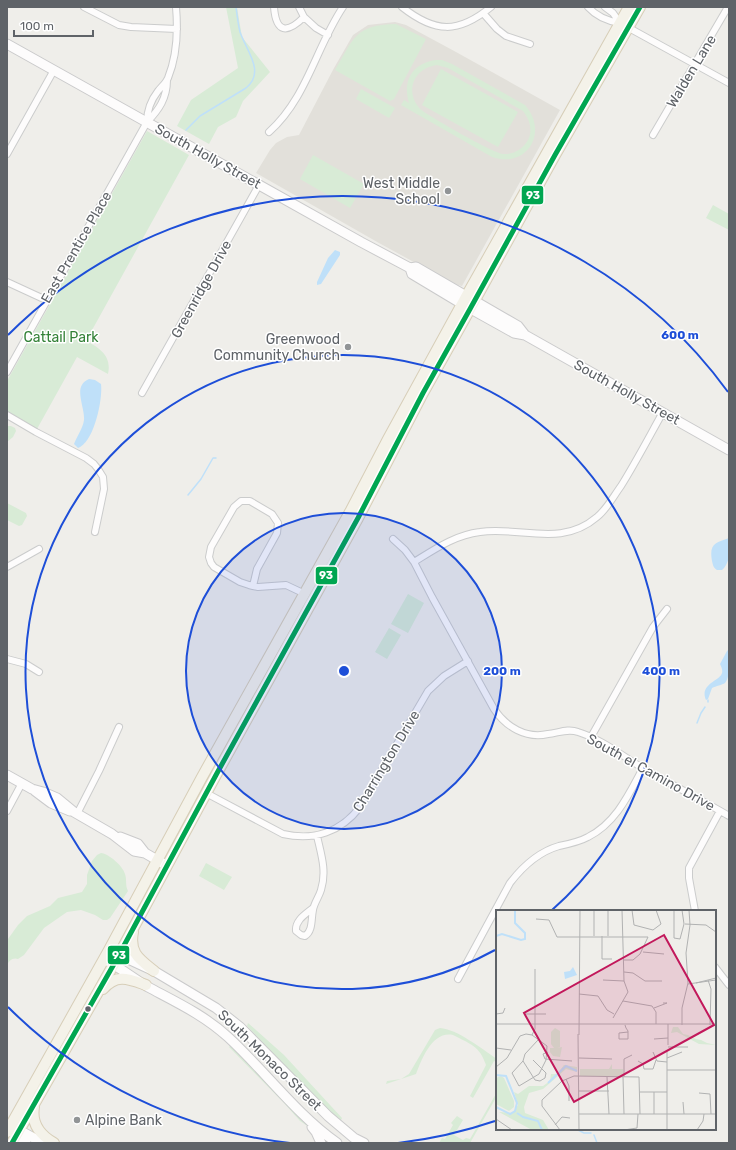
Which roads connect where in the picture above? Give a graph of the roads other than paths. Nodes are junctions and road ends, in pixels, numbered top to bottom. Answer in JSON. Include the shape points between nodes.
{"nodes":[{"id":1,"x":84,"y":7,"type":"edge"},
{"id":2,"x":176,"y":7,"type":"edge"},
{"id":3,"x":274,"y":7,"type":"edge"},
{"id":4,"x":298,"y":7,"type":"edge"},
{"id":5,"x":343,"y":7,"type":"edge"},
{"id":6,"x":402,"y":7,"type":"edge"},
{"id":7,"x":414,"y":7,"type":"edge"},
{"id":8,"x":491,"y":7,"type":"edge"},
{"id":9,"x":588,"y":7,"type":"edge"},
{"id":10,"x":605,"y":7,"type":"edge"},
{"id":11,"x":629,"y":7,"type":"edge"},
{"id":12,"x":640,"y":7,"type":"edge"},
{"id":13,"x":728,"y":7,"type":"edge"},
{"id":14,"x":410,"y":13,"type":"junction"},
{"id":15,"x":483,"y":13,"type":"junction"},
{"id":16,"x":304,"y":17,"type":"junction"},
{"id":17,"x":624,"y":25,"type":"junction"},
{"id":18,"x":177,"y":29,"type":"junction"},
{"id":19,"x":328,"y":35,"type":"junction"},
{"id":20,"x":7,"y":44,"type":"edge"},
{"id":21,"x":530,"y":44,"type":"dead end"},
{"id":22,"x":695,"y":64,"type":"junction"},
{"id":23,"x":54,"y":70,"type":"junction"},
{"id":24,"x":167,"y":80,"type":"junction"},
{"id":25,"x":729,"y":83,"type":"edge"},
{"id":26,"x":147,"y":122,"type":"junction"},
{"id":27,"x":269,"y":132,"type":"dead end"},
{"id":28,"x":653,"y":135,"type":"dead end"},
{"id":29,"x":7,"y":154,"type":"edge"},
{"id":30,"x":259,"y":184,"type":"junction"},
{"id":31,"x":7,"y":282,"type":"edge"},
{"id":32,"x":46,"y":300,"type":"junction"},
{"id":33,"x":468,"y":302,"type":"junction"},
{"id":34,"x":7,"y":372,"type":"edge"},
{"id":35,"x":142,"y":392,"type":"dead end"},
{"id":36,"x":663,"y":412,"type":"junction"},
{"id":37,"x":7,"y":414,"type":"edge"},
{"id":38,"x":729,"y":450,"type":"edge"},
{"id":39,"x":95,"y":532,"type":"dead end"},
{"id":40,"x":393,"y":539,"type":"dead end"},
{"id":41,"x":38,"y":549,"type":"dead end"},
{"id":42,"x":414,"y":562,"type":"junction"},
{"id":43,"x":7,"y":567,"type":"edge"},
{"id":44,"x":254,"y":586,"type":"junction"},
{"id":45,"x":305,"y":594,"type":"junction"},
{"id":46,"x":667,"y":609,"type":"dead end"},
{"id":47,"x":7,"y":659,"type":"edge"},
{"id":48,"x":468,"y":661,"type":"junction"},
{"id":49,"x":39,"y":672,"type":"dead end"},
{"id":50,"x":119,"y":726,"type":"dead end"},
{"id":51,"x":591,"y":737,"type":"junction"},
{"id":52,"x":643,"y":768,"type":"junction"},
{"id":53,"x":7,"y":774,"type":"edge"},
{"id":54,"x":22,"y":783,"type":"junction"},
{"id":55,"x":206,"y":793,"type":"junction"},
{"id":56,"x":7,"y":811,"type":"edge"},
{"id":57,"x":720,"y":811,"type":"junction"},
{"id":58,"x":76,"y":813,"type":"junction"},
{"id":59,"x":729,"y":816,"type":"edge"},
{"id":60,"x":317,"y":836,"type":"junction"},
{"id":61,"x":157,"y":860,"type":"junction"},
{"id":62,"x":167,"y":866,"type":"junction"},
{"id":63,"x":313,"y":908,"type":"dead end"},
{"id":64,"x":695,"y":910,"type":"edge"},
{"id":65,"x":134,"y":926,"type":"junction"},
{"id":66,"x":109,"y":950,"type":"junction"},
{"id":67,"x":119,"y":955,"type":"junction"},
{"id":68,"x":104,"y":959,"type":"junction"},
{"id":69,"x":114,"y":964,"type":"junction"},
{"id":70,"x":716,"y":968,"type":"edge"},
{"id":71,"x":154,"y":971,"type":"junction"},
{"id":72,"x":458,"y":978,"type":"dead end"},
{"id":73,"x":146,"y":985,"type":"junction"},
{"id":74,"x":729,"y":985,"type":"edge"},
{"id":75,"x":94,"y":999,"type":"junction"},
{"id":76,"x":34,"y":1103,"type":"junction"},
{"id":77,"x":299,"y":1110,"type":"junction"},
{"id":78,"x":344,"y":1130,"type":"junction"},
{"id":79,"x":13,"y":1133,"type":"edge"},
{"id":80,"x":353,"y":1140,"type":"edge"},
{"id":81,"x":26,"y":1143,"type":"edge"},
{"id":82,"x":44,"y":1143,"type":"edge"},
{"id":83,"x":54,"y":1143,"type":"edge"},
{"id":84,"x":321,"y":1143,"type":"edge"},
{"id":85,"x":336,"y":1143,"type":"edge"},
{"id":86,"x":364,"y":1143,"type":"edge"}],
"edges":[{"from":1,"to":18,"type":"street","via":[[119,25]]},
{"from":2,"to":18,"type":"street"},
{"from":3,"to":16,"type":"street","via":[[276,20],[284,28],[292,28]]},
{"from":4,"to":16,"type":"street"},
{"from":5,"to":19,"type":"street"},
{"from":6,"to":14,"type":"street"},
{"from":7,"to":14,"type":"street"},
{"from":8,"to":15,"type":"street"},
{"from":9,"to":17,"type":"street","via":[[601,18]]},
{"from":10,"to":17,"type":"street"},
{"from":11,"to":17,"type":"main road"},
{"from":12,"to":17,"type":"main road"},
{"from":13,"to":22,"type":"street","name":"Walden Lane"},
{"from":14,"to":15,"type":"street","via":[[429,24],[446,27],[465,24]]},
{"from":15,"to":21,"type":"street","via":[[506,36]]},
{"from":16,"to":19,"type":"street"},
{"from":17,"to":22,"type":"street"},
{"from":17,"to":33,"type":"main road","via":[[555,155]]},
{"from":18,"to":24,"type":"street","via":[[173,60]]},
{"from":19,"to":27,"type":"street","via":[[300,92]]},
{"from":20,"to":23,"type":"street","name":"South Holly Street"},
{"from":22,"to":25,"type":"street"},
{"from":22,"to":28,"type":"street","name":"Walden Lane"},
{"from":23,"to":26,"type":"street","name":"South Holly Street"},
{"from":23,"to":29,"type":"street"},
{"from":24,"to":26,"type":"street","via":[[151,103]]},
{"from":24,"to":26,"type":"street","via":[[162,103]]},
{"from":26,"to":30,"type":"street","name":"South Holly Street"},
{"from":26,"to":32,"type":"street","name":"East Prentice Place"},
{"from":30,"to":33,"type":"street","name":"South Holly Street","via":[[410,268],[412,274]]},
{"from":30,"to":35,"type":"street","name":"Greenridge Drive"},
{"from":31,"to":32,"type":"street"},
{"from":32,"to":34,"type":"street","name":"East Prentice Place"},
{"from":33,"to":36,"type":"street","name":"South Holly Street","via":[[518,326],[525,335]]},
{"from":33,"to":45,"type":"main road","via":[[391,433]]},
{"from":33,"to":55,"type":"main road","via":[[354,525]]},
{"from":36,"to":38,"type":"street","name":"South Holly Street"},
{"from":36,"to":42,"type":"street","via":[[608,506],[587,525],[571,532],[551,535],[502,530],[468,534],[452,539]]},
{"from":37,"to":39,"type":"street","via":[[86,458],[98,469],[103,477],[104,489]]},
{"from":40,"to":42,"type":"street","name":"South el Camino Drive"},
{"from":41,"to":43,"type":"street"},
{"from":42,"to":48,"type":"street","name":"South el Camino Drive"},
{"from":44,"to":44,"type":"street","via":[[240,582],[214,567],[209,557],[211,547],[234,507],[241,501],[250,501],[272,514],[278,523],[277,533],[257,569]]},
{"from":44,"to":45,"type":"street","via":[[286,585]]},
{"from":45,"to":61,"type":"main road"},
{"from":46,"to":51,"type":"street","via":[[653,627]]},
{"from":47,"to":49,"type":"street","via":[[26,664]]},
{"from":48,"to":51,"type":"street","name":"South el Camino Drive","via":[[499,716],[516,730],[540,735],[572,730]]},
{"from":48,"to":60,"type":"street","name":"Charrington Drive","via":[[444,676],[428,692],[355,814],[338,828]]},
{"from":50,"to":58,"type":"street","via":[[99,771]]},
{"from":51,"to":52,"type":"street","name":"South el Camino Drive"},
{"from":52,"to":57,"type":"street","name":"South el Camino Drive"},
{"from":52,"to":72,"type":"street","via":[[621,808],[607,824],[578,842],[548,850],[519,871]]},
{"from":53,"to":54,"type":"street"},
{"from":54,"to":56,"type":"street"},
{"from":54,"to":58,"type":"street","via":[[51,803]]},
{"from":55,"to":60,"type":"street","name":"Charrington Drive","via":[[283,834]]},
{"from":55,"to":62,"type":"main road"},
{"from":57,"to":59,"type":"street","name":"South el Camino Drive"},
{"from":57,"to":64,"type":"street","via":[[689,868]]},
{"from":58,"to":61,"type":"street","via":[[112,834],[134,851],[145,853]]},
{"from":60,"to":63,"type":"street","via":[[324,873],[321,890]]},
{"from":61,"to":62,"type":"street"},
{"from":61,"to":66,"type":"main road"},
{"from":62,"to":65,"type":"main road"},
{"from":65,"to":67,"type":"main road"},
{"from":65,"to":71,"type":"main road","via":[[134,951]]},
{"from":66,"to":67,"type":"street","name":"South Monaco Street"},
{"from":66,"to":68,"type":"main road"},
{"from":67,"to":69,"type":"main road"},
{"from":67,"to":71,"type":"street","name":"South Monaco Street"},
{"from":68,"to":69,"type":"street","name":"South Monaco Street"},
{"from":68,"to":79,"type":"main road"},
{"from":69,"to":73,"type":"street","name":"South Monaco Street"},
{"from":69,"to":75,"type":"main road"},
{"from":70,"to":74,"type":"street"},
{"from":71,"to":78,"type":"street","name":"South Monaco Street","via":[[202,998],[234,1021]]},
{"from":73,"to":75,"type":"main road","via":[[118,978],[108,984]]},
{"from":73,"to":77,"type":"street","name":"South Monaco Street","via":[[216,1027]]},
{"from":75,"to":76,"type":"main road"},
{"from":76,"to":79,"type":"main road"},
{"from":76,"to":83,"type":"main road","via":[[33,1117],[36,1124],[43,1136]]},
{"from":77,"to":84,"type":"street"},
{"from":77,"to":85,"type":"street","name":"South Monaco Street"},
{"from":78,"to":80,"type":"street","name":"South Monaco Street"},
{"from":78,"to":85,"type":"street"},
{"from":79,"to":81,"type":"street"},
{"from":79,"to":82,"type":"street"},
{"from":80,"to":86,"type":"street","name":"South Monaco Street"}]}
